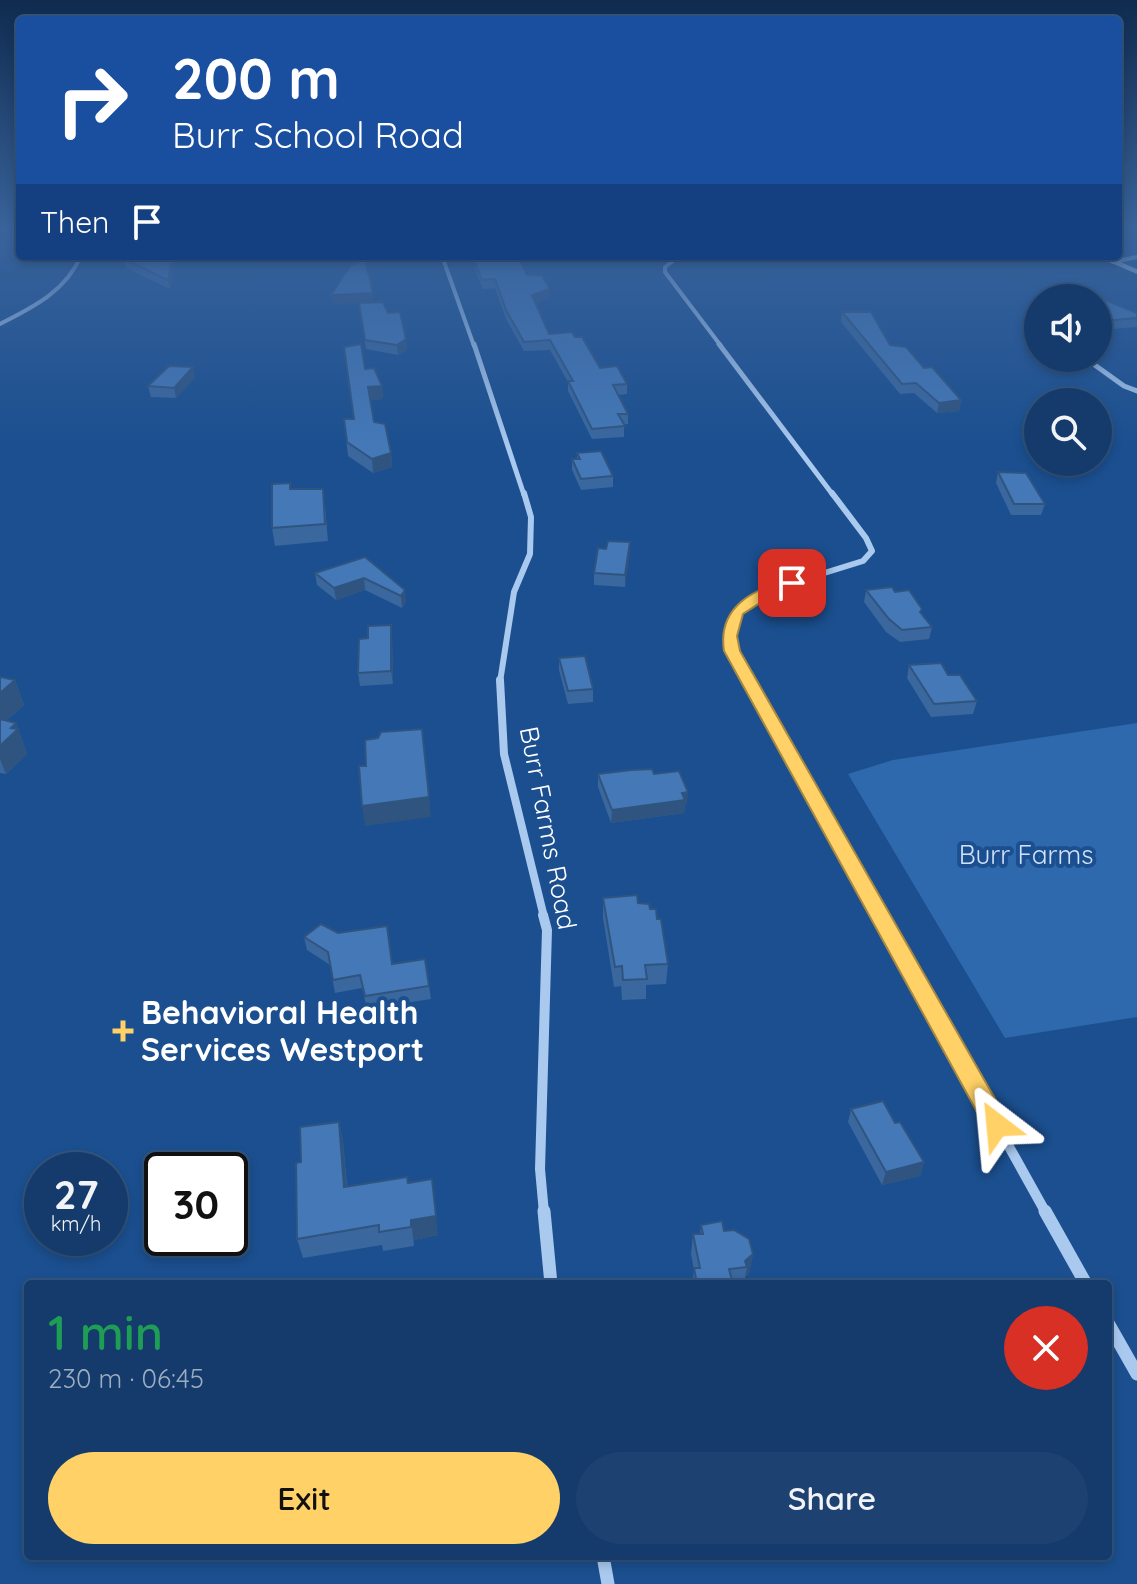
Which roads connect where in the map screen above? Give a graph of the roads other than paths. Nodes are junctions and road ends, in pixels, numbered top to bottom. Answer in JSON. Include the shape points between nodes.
{"nodes":[{"id":1,"x":41,"y":301,"type":"edge"},
{"id":2,"x":458,"y":301,"type":"edge"},
{"id":3,"x":687,"y":301,"type":"edge"},
{"id":4,"x":0,"y":324,"type":"edge"},
{"id":5,"x":1104,"y":372,"type":"edge"},
{"id":6,"x":1137,"y":391,"type":"edge"},
{"id":7,"x":551,"y":1280,"type":"edge"},
{"id":8,"x":1084,"y":1280,"type":"edge"},
{"id":9,"x":1112,"y":1330,"type":"edge"},
{"id":10,"x":1137,"y":1374,"type":"edge"},
{"id":11,"x":604,"y":1560,"type":"edge"},
{"id":12,"x":608,"y":1584,"type":"edge"}],
"edges":[{"from":1,"to":4,"type":"street"},
{"from":2,"to":7,"type":"street","name":"Burr Farms Road","via":[[531,517],[530,554],[514,592],[499,686],[504,754],[547,930],[540,1169]]},
{"from":3,"to":8,"type":"street","via":[[872,551],[863,561],[743,605],[731,621],[732,651]]},
{"from":5,"to":6,"type":"street"},
{"from":9,"to":10,"type":"street"},
{"from":11,"to":12,"type":"street"}]}
